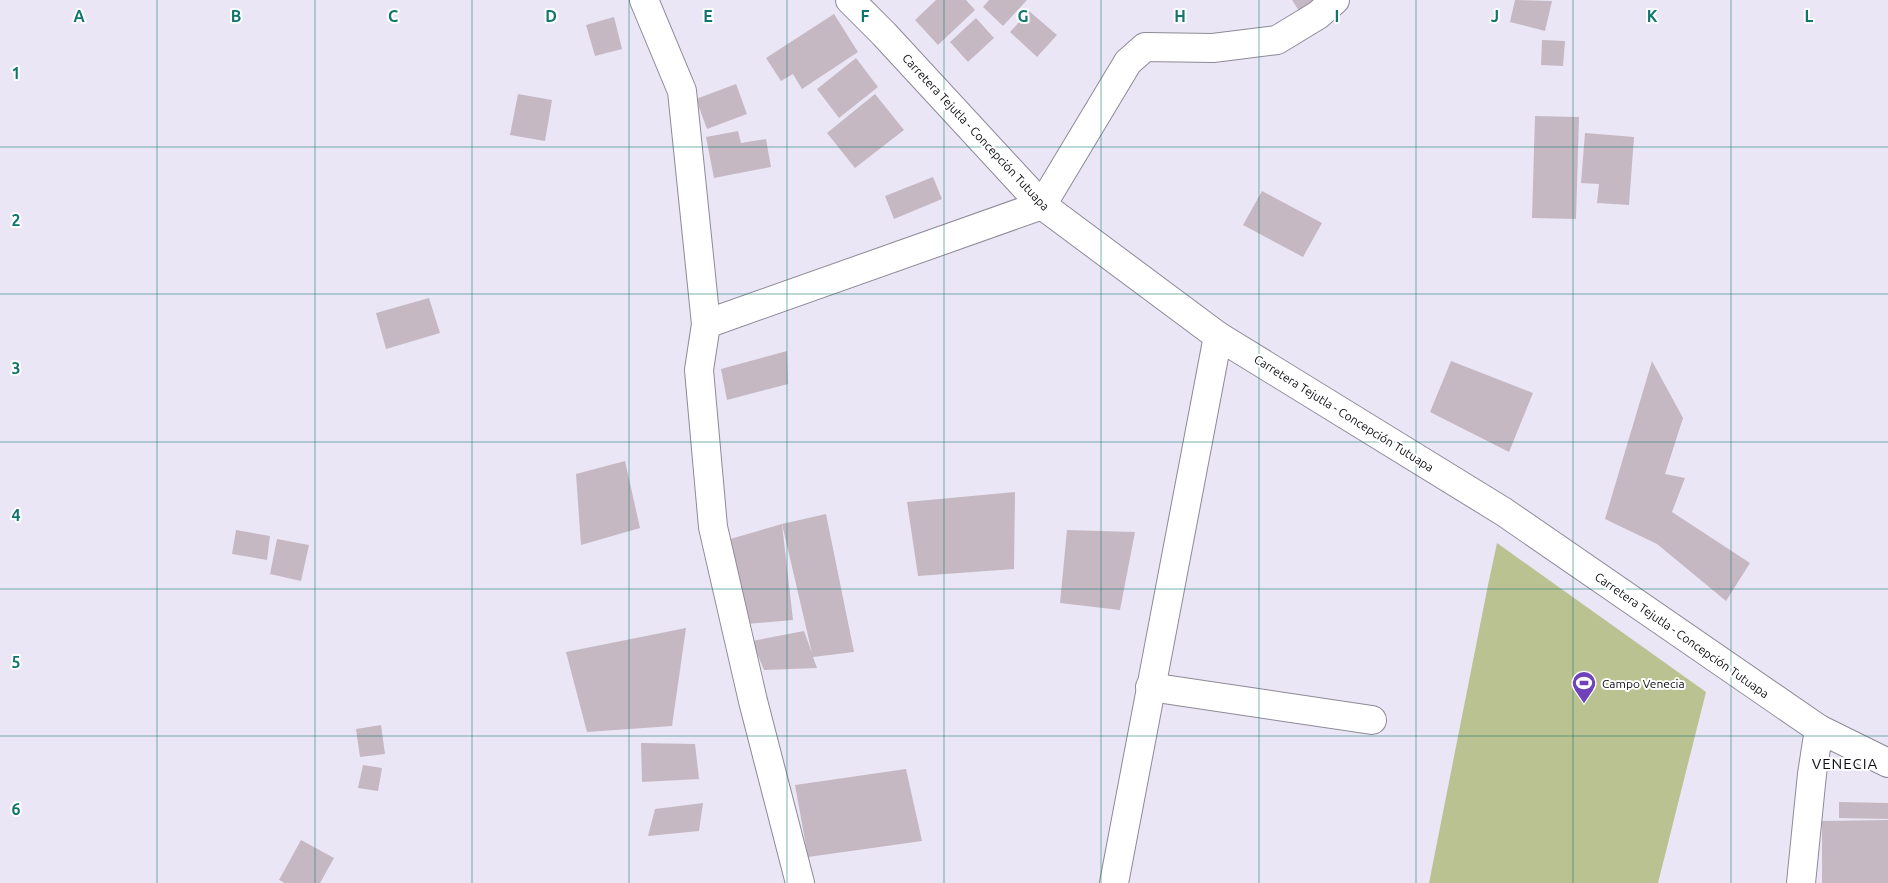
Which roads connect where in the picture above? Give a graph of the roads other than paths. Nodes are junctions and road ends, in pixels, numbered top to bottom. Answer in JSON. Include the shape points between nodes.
{"nodes":[{"id":1,"x":644,"y":0,"type":"edge"},
{"id":2,"x":850,"y":0,"type":"edge"},
{"id":3,"x":1335,"y":0,"type":"edge"},
{"id":4,"x":1042,"y":205,"type":"junction"},
{"id":5,"x":706,"y":324,"type":"junction"},
{"id":6,"x":1218,"y":336,"type":"junction"},
{"id":7,"x":1150,"y":687,"type":"junction"},
{"id":8,"x":1372,"y":720,"type":"dead end"},
{"id":9,"x":1819,"y":729,"type":"junction"},
{"id":10,"x":1888,"y":763,"type":"edge"},
{"id":11,"x":800,"y":883,"type":"edge"},
{"id":12,"x":1114,"y":883,"type":"edge"},
{"id":13,"x":1801,"y":883,"type":"edge"}],
"edges":[{"from":1,"to":5,"type":"street","via":[[682,91]]},
{"from":2,"to":4,"type":"street","name":"Carretera Tejutla - Concepción Tutuapa"},
{"from":3,"to":4,"type":"street","via":[[1318,15],[1277,40],[1213,48],[1145,47],[1128,62]]},
{"from":4,"to":5,"type":"street"},
{"from":4,"to":6,"type":"street","name":"Carretera Tejutla - Concepción Tutuapa"},
{"from":5,"to":11,"type":"street","via":[[699,370],[713,528]]},
{"from":6,"to":7,"type":"street"},
{"from":6,"to":9,"type":"street","name":"Carretera Tejutla - Concepción Tutuapa","via":[[1504,512]]},
{"from":7,"to":8,"type":"street"},
{"from":7,"to":12,"type":"street"},
{"from":9,"to":10,"type":"street","name":"Carretera Tejutla - Concepción Tutuapa"},
{"from":9,"to":13,"type":"street"}]}
